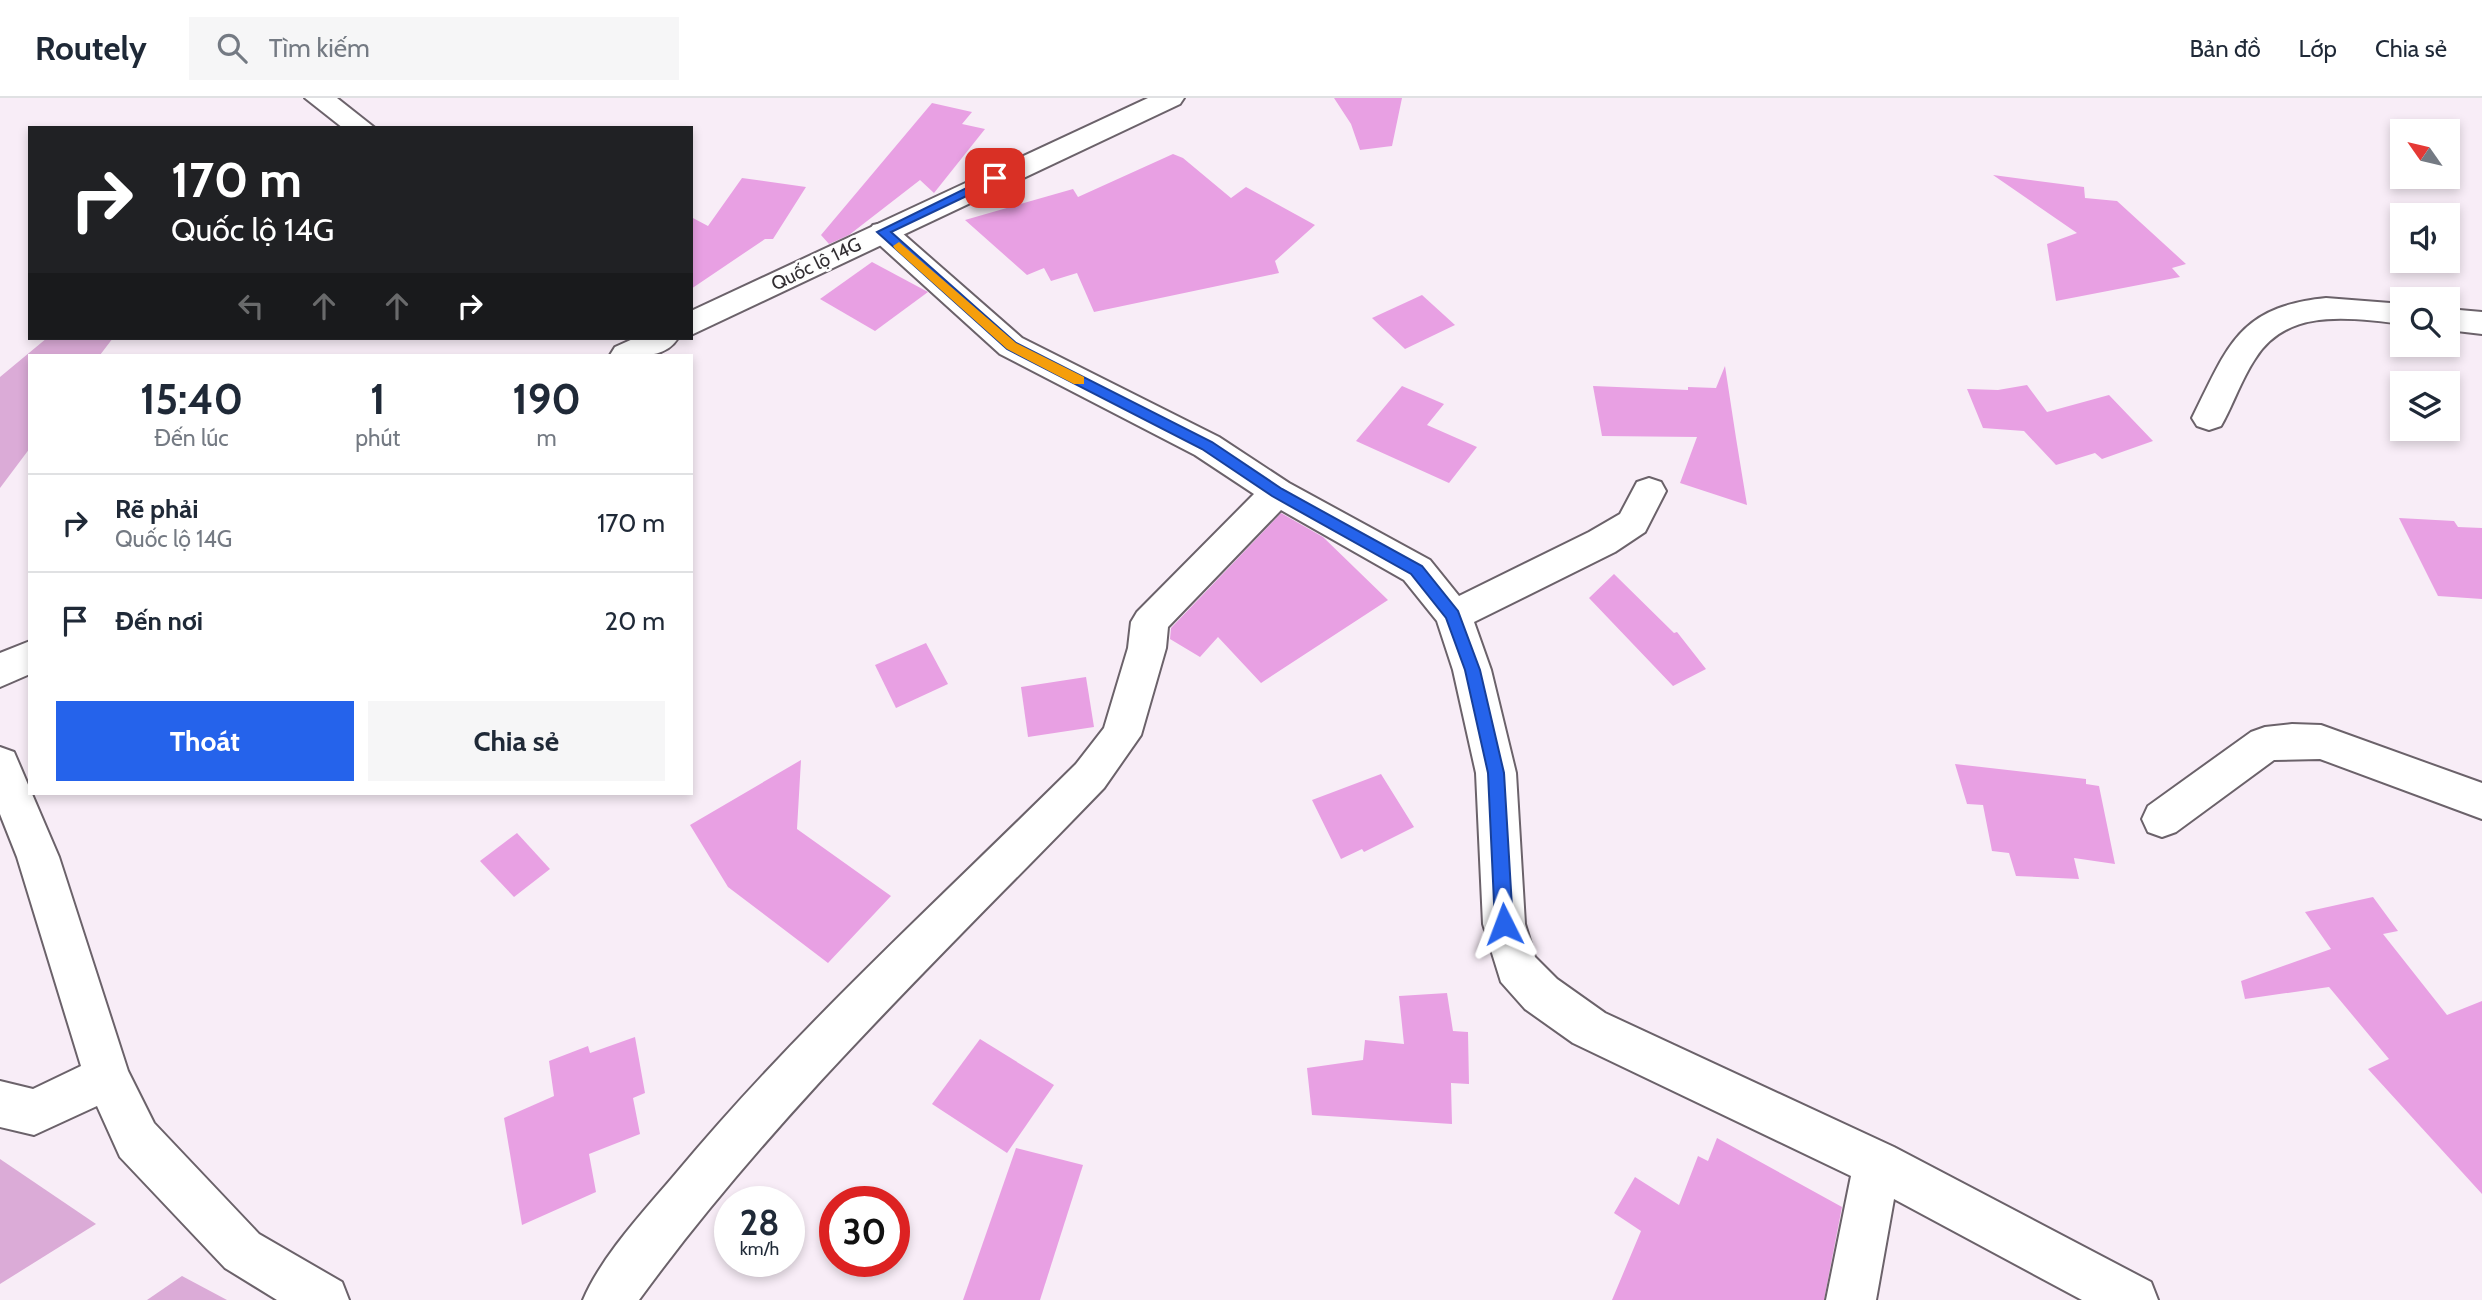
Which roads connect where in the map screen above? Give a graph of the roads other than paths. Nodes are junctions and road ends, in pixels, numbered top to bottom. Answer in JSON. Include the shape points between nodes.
{"nodes":[{"id":1,"x":319,"y":98,"type":"edge"},
{"id":2,"x":1170,"y":98,"type":"edge"},
{"id":3,"x":358,"y":126,"type":"edge"},
{"id":4,"x":883,"y":232,"type":"junction"},
{"id":5,"x":2390,"y":313,"type":"edge"},
{"id":6,"x":2460,"y":320,"type":"edge"},
{"id":7,"x":693,"y":323,"type":"edge"},
{"id":8,"x":2482,"y":323,"type":"edge"},
{"id":9,"x":2209,"y":418,"type":"dead end"},
{"id":10,"x":1649,"y":491,"type":"dead end"},
{"id":11,"x":1277,"y":492,"type":"junction"},
{"id":12,"x":1452,"y":615,"type":"junction"},
{"id":13,"x":28,"y":657,"type":"edge"},
{"id":14,"x":0,"y":671,"type":"edge"},
{"id":15,"x":0,"y":764,"type":"edge"},
{"id":16,"x":2482,"y":801,"type":"edge"},
{"id":17,"x":2162,"y":820,"type":"dead end"},
{"id":18,"x":107,"y":1077,"type":"junction"},
{"id":19,"x":0,"y":1104,"type":"edge"},
{"id":20,"x":1877,"y":1164,"type":"junction"},
{"id":21,"x":324,"y":1300,"type":"edge"},
{"id":22,"x":608,"y":1300,"type":"edge"},
{"id":23,"x":1851,"y":1300,"type":"edge"},
{"id":24,"x":2133,"y":1300,"type":"edge"}],
"edges":[{"from":1,"to":3,"type":"street"},
{"from":2,"to":4,"type":"street","name":"Quốc lộ 14G"},
{"from":4,"to":7,"type":"street","name":"Quốc lộ 14G"},
{"from":4,"to":11,"type":"street","via":[[1011,346],[1207,446]]},
{"from":5,"to":9,"type":"street","via":[[2310,310],[2282,318],[2259,332],[2242,355]]},
{"from":6,"to":8,"type":"street"},
{"from":10,"to":12,"type":"street","via":[[1633,523]]},
{"from":11,"to":12,"type":"street","via":[[1417,570]]},
{"from":11,"to":22,"type":"street","via":[[1150,622],[1147,648],[1121,735],[1090,776],[858,1009],[720,1157]]},
{"from":12,"to":20,"type":"street","via":[[1472,670],[1496,773],[1504,924],[1516,968],[1541,994],[1589,1028]]},
{"from":13,"to":14,"type":"street"},
{"from":15,"to":18,"type":"street","via":[[38,857]]},
{"from":16,"to":17,"type":"street","via":[[2321,742],[2292,741],[2265,744]]},
{"from":18,"to":19,"type":"street","via":[[34,1112]]},
{"from":18,"to":21,"type":"street","via":[[137,1140],[242,1251]]},
{"from":20,"to":23,"type":"street"},
{"from":20,"to":24,"type":"street"}]}
